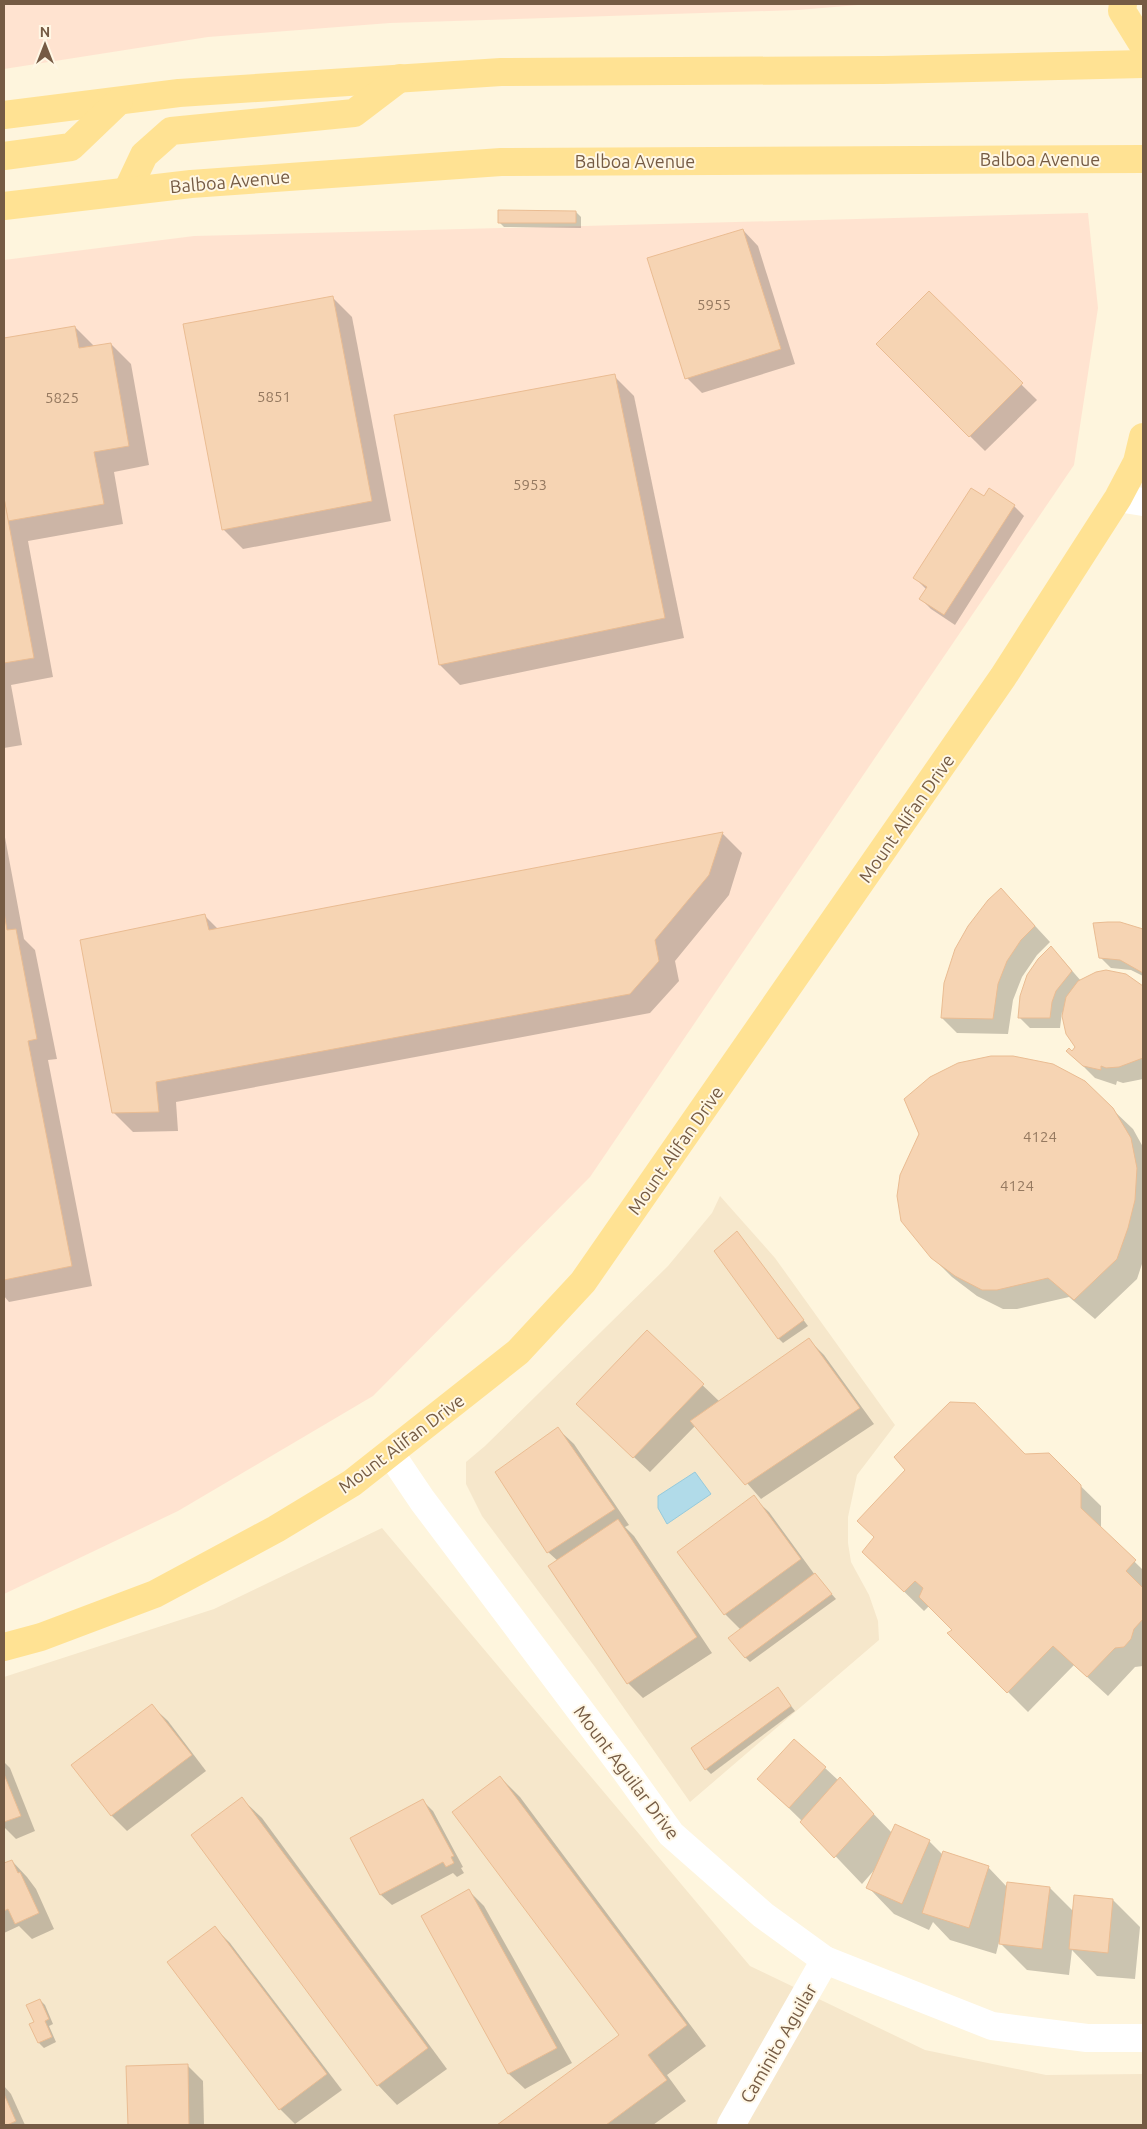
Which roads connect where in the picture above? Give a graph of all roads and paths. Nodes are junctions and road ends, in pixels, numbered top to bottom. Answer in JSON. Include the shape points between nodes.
{"nodes":[{"id":1,"x":1123,"y":4,"type":"edge"},
{"id":2,"x":1143,"y":45,"type":"edge"},
{"id":3,"x":1143,"y":64,"type":"edge"},
{"id":4,"x":400,"y":78,"type":"junction"},
{"id":5,"x":119,"y":101,"type":"junction"},
{"id":6,"x":4,"y":115,"type":"edge"},
{"id":7,"x":4,"y":156,"type":"edge"},
{"id":8,"x":1143,"y":159,"type":"edge"},
{"id":9,"x":127,"y":191,"type":"junction"},
{"id":10,"x":4,"y":206,"type":"edge"},
{"id":11,"x":1143,"y":437,"type":"edge"},
{"id":12,"x":1131,"y":500,"type":"edge"},
{"id":13,"x":391,"y":1454,"type":"junction"},
{"id":14,"x":4,"y":1647,"type":"edge"},
{"id":15,"x":825,"y":1960,"type":"junction"},
{"id":16,"x":1143,"y":2038,"type":"edge"},
{"id":17,"x":730,"y":2125,"type":"edge"}],
"edges":[{"from":1,"to":2,"type":"main road","via":[[1122,11]]},
{"from":3,"to":4,"type":"main road","via":[[883,70],[501,72]]},
{"from":4,"to":5,"type":"main road","via":[[178,93]]},
{"from":4,"to":9,"type":"main road","via":[[354,112],[170,132],[144,155]]},
{"from":5,"to":6,"type":"main road"},
{"from":5,"to":7,"type":"main road","via":[[71,148]]},
{"from":8,"to":9,"type":"main road","name":"Balboa Avenue","via":[[501,162]]},
{"from":9,"to":10,"type":"main road","name":"Balboa Avenue"},
{"from":11,"to":12,"type":"main road","name":"Mount Alifan Drive"},
{"from":12,"to":13,"type":"main road","name":"Mount Alifan Drive","via":[[1003,677],[583,1282],[518,1352]]},
{"from":13,"to":14,"type":"main road","name":"Mount Alifan Drive","via":[[352,1483],[276,1529],[156,1594],[41,1638]]},
{"from":13,"to":15,"type":"street","name":"Mount Aguilar Drive","via":[[671,1834],[762,1916]]},
{"from":15,"to":16,"type":"street","name":"Mount Aguilar Drive","via":[[992,2026],[1087,2038]]},
{"from":15,"to":17,"type":"street","name":"Caminito Aguilar"}]}
